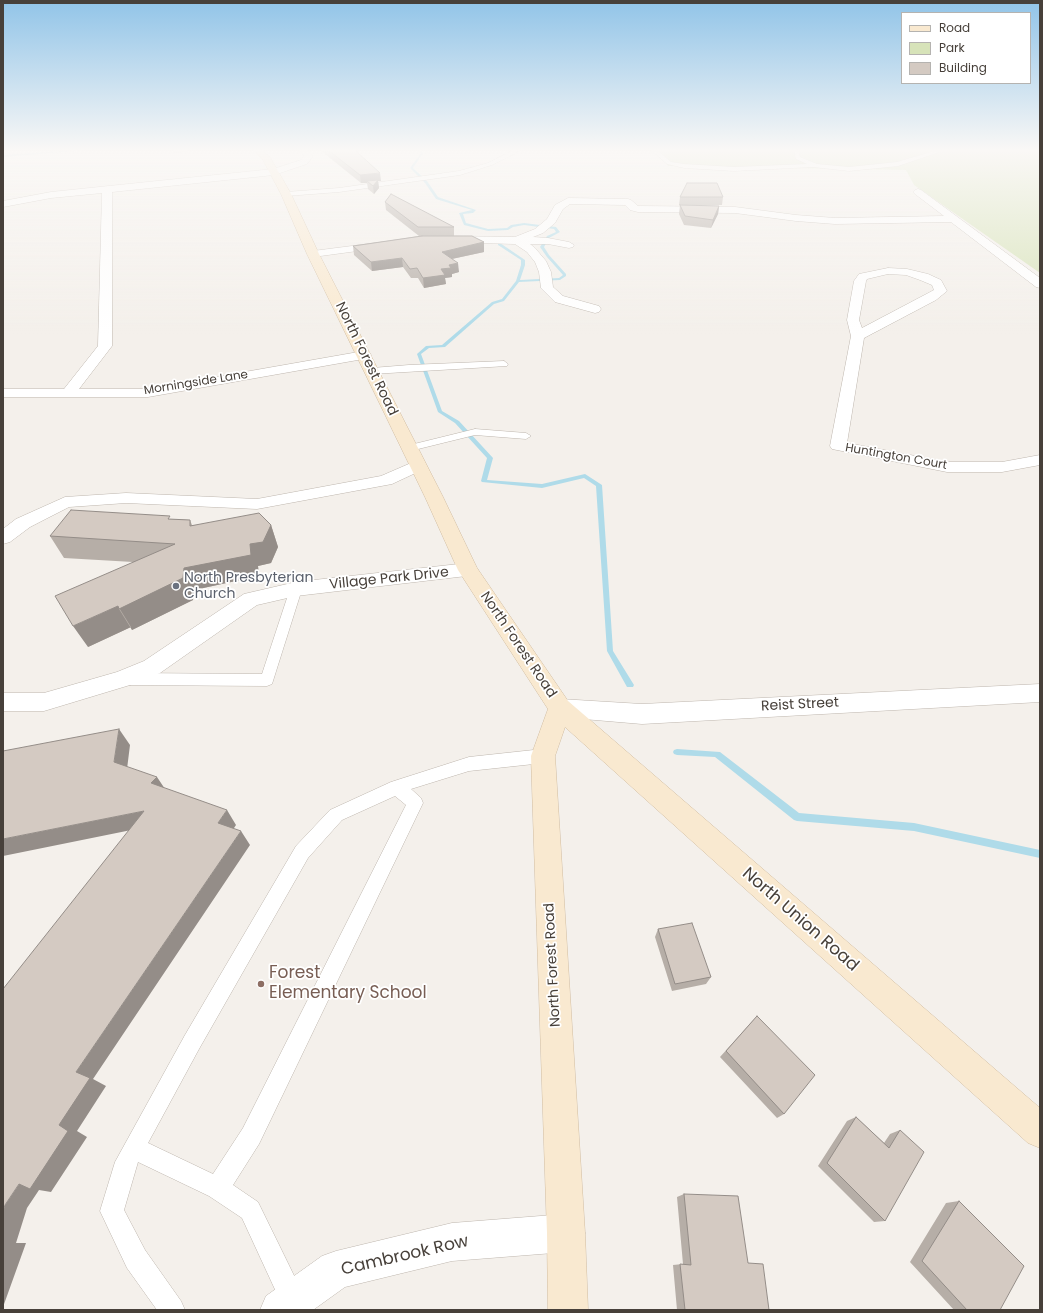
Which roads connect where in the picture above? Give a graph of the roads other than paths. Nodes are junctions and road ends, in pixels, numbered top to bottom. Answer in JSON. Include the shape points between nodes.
{"nodes":[{"id":1,"x":107,"y":211,"type":"edge"},
{"id":2,"x":294,"y":211,"type":"edge"},
{"id":3,"x":556,"y":211,"type":"edge"},
{"id":4,"x":745,"y":211,"type":"edge"},
{"id":5,"x":943,"y":211,"type":"edge"},
{"id":6,"x":953,"y":219,"type":"junction"},
{"id":7,"x":437,"y":239,"type":"edge"},
{"id":8,"x":517,"y":240,"type":"junction"},
{"id":9,"x":394,"y":243,"type":"edge"},
{"id":10,"x":569,"y":245,"type":"dead end"},
{"id":11,"x":313,"y":254,"type":"junction"},
{"id":12,"x":1040,"y":284,"type":"edge"},
{"id":13,"x":595,"y":309,"type":"dead end"},
{"id":14,"x":858,"y":336,"type":"junction"},
{"id":15,"x":364,"y":354,"type":"junction"},
{"id":16,"x":504,"y":364,"type":"dead end"},
{"id":17,"x":372,"y":371,"type":"junction"},
{"id":18,"x":3,"y":393,"type":"edge"},
{"id":19,"x":68,"y":393,"type":"junction"},
{"id":20,"x":526,"y":436,"type":"dead end"},
{"id":21,"x":410,"y":448,"type":"junction"},
{"id":22,"x":1040,"y":460,"type":"edge"},
{"id":23,"x":418,"y":465,"type":"junction"},
{"id":24,"x":3,"y":538,"type":"edge"},
{"id":25,"x":468,"y":570,"type":"junction"},
{"id":26,"x":296,"y":589,"type":"junction"},
{"id":27,"x":122,"y":679,"type":"junction"},
{"id":28,"x":1040,"y":693,"type":"edge"},
{"id":29,"x":3,"y":702,"type":"edge"},
{"id":30,"x":560,"y":708,"type":"junction"},
{"id":31,"x":543,"y":756,"type":"junction"},
{"id":32,"x":397,"y":787,"type":"junction"},
{"id":33,"x":1040,"y":1131,"type":"edge"},
{"id":34,"x":134,"y":1148,"type":"junction"},
{"id":35,"x":217,"y":1188,"type":"junction"},
{"id":36,"x":566,"y":1233,"type":"junction"},
{"id":37,"x":286,"y":1305,"type":"edge"},
{"id":38,"x":172,"y":1310,"type":"edge"},
{"id":39,"x":568,"y":1310,"type":"edge"}],
"edges":[{"from":1,"to":19,"type":"street","via":[[105,346]]},
{"from":2,"to":11,"type":"main road","name":"North Forest Road"},
{"from":3,"to":8,"type":"street","via":[[551,221],[539,231]]},
{"from":4,"to":6,"type":"street","via":[[835,221]]},
{"from":5,"to":6,"type":"street"},
{"from":6,"to":12,"type":"street"},
{"from":7,"to":8,"type":"street"},
{"from":8,"to":10,"type":"street"},
{"from":8,"to":13,"type":"street","via":[[531,250],[540,261],[545,272],[547,288],[560,299]]},
{"from":9,"to":11,"type":"street"},
{"from":11,"to":15,"type":"main road","name":"North Forest Road"},
{"from":14,"to":14,"type":"street","name":"Huntington Court","via":[[932,297],[941,291],[937,284],[907,272],[863,276],[853,320]]},
{"from":14,"to":22,"type":"street","name":"Huntington Court","via":[[838,446],[947,467],[1002,467]]},
{"from":15,"to":17,"type":"main road","name":"North Forest Road"},
{"from":15,"to":19,"type":"street","name":"Morningside Lane","via":[[148,393]]},
{"from":16,"to":17,"type":"lane"},
{"from":17,"to":21,"type":"main road","name":"North Forest Road"},
{"from":18,"to":19,"type":"street","name":"Morningside Lane"},
{"from":20,"to":21,"type":"lane","via":[[475,432]]},
{"from":21,"to":23,"type":"main road","name":"North Forest Road"},
{"from":23,"to":24,"type":"street","via":[[386,480],[257,504],[126,498],[65,502],[23,523]]},
{"from":23,"to":25,"type":"main road","name":"North Forest Road"},
{"from":25,"to":26,"type":"street","name":"Village Park Drive"},
{"from":25,"to":30,"type":"main road","name":"North Forest Road"},
{"from":26,"to":27,"type":"street","name":"Village Park Drive","via":[[251,599],[152,667]]},
{"from":26,"to":27,"type":"lane","via":[[267,680]]},
{"from":27,"to":29,"type":"street","name":"Village Park Drive","via":[[44,702]]},
{"from":28,"to":30,"type":"street","name":"Reist Street","via":[[642,714]]},
{"from":30,"to":31,"type":"main road","name":"North Forest Road"},
{"from":30,"to":33,"type":"main road","name":"North Union Road"},
{"from":31,"to":32,"type":"lane","via":[[469,764]]},
{"from":31,"to":36,"type":"main road","name":"North Forest Road"},
{"from":32,"to":34,"type":"lane","via":[[336,815],[302,852]]},
{"from":32,"to":35,"type":"lane","via":[[415,803],[251,1136]]},
{"from":34,"to":35,"type":"lane"},
{"from":34,"to":38,"type":"lane","via":[[126,1162],[112,1211],[136,1259]]},
{"from":35,"to":37,"type":"lane","via":[[250,1210]]},
{"from":36,"to":37,"type":"street","name":"Cambrook Row","via":[[452,1242],[336,1270]]},
{"from":36,"to":39,"type":"main road","name":"North Forest Road"}]}
